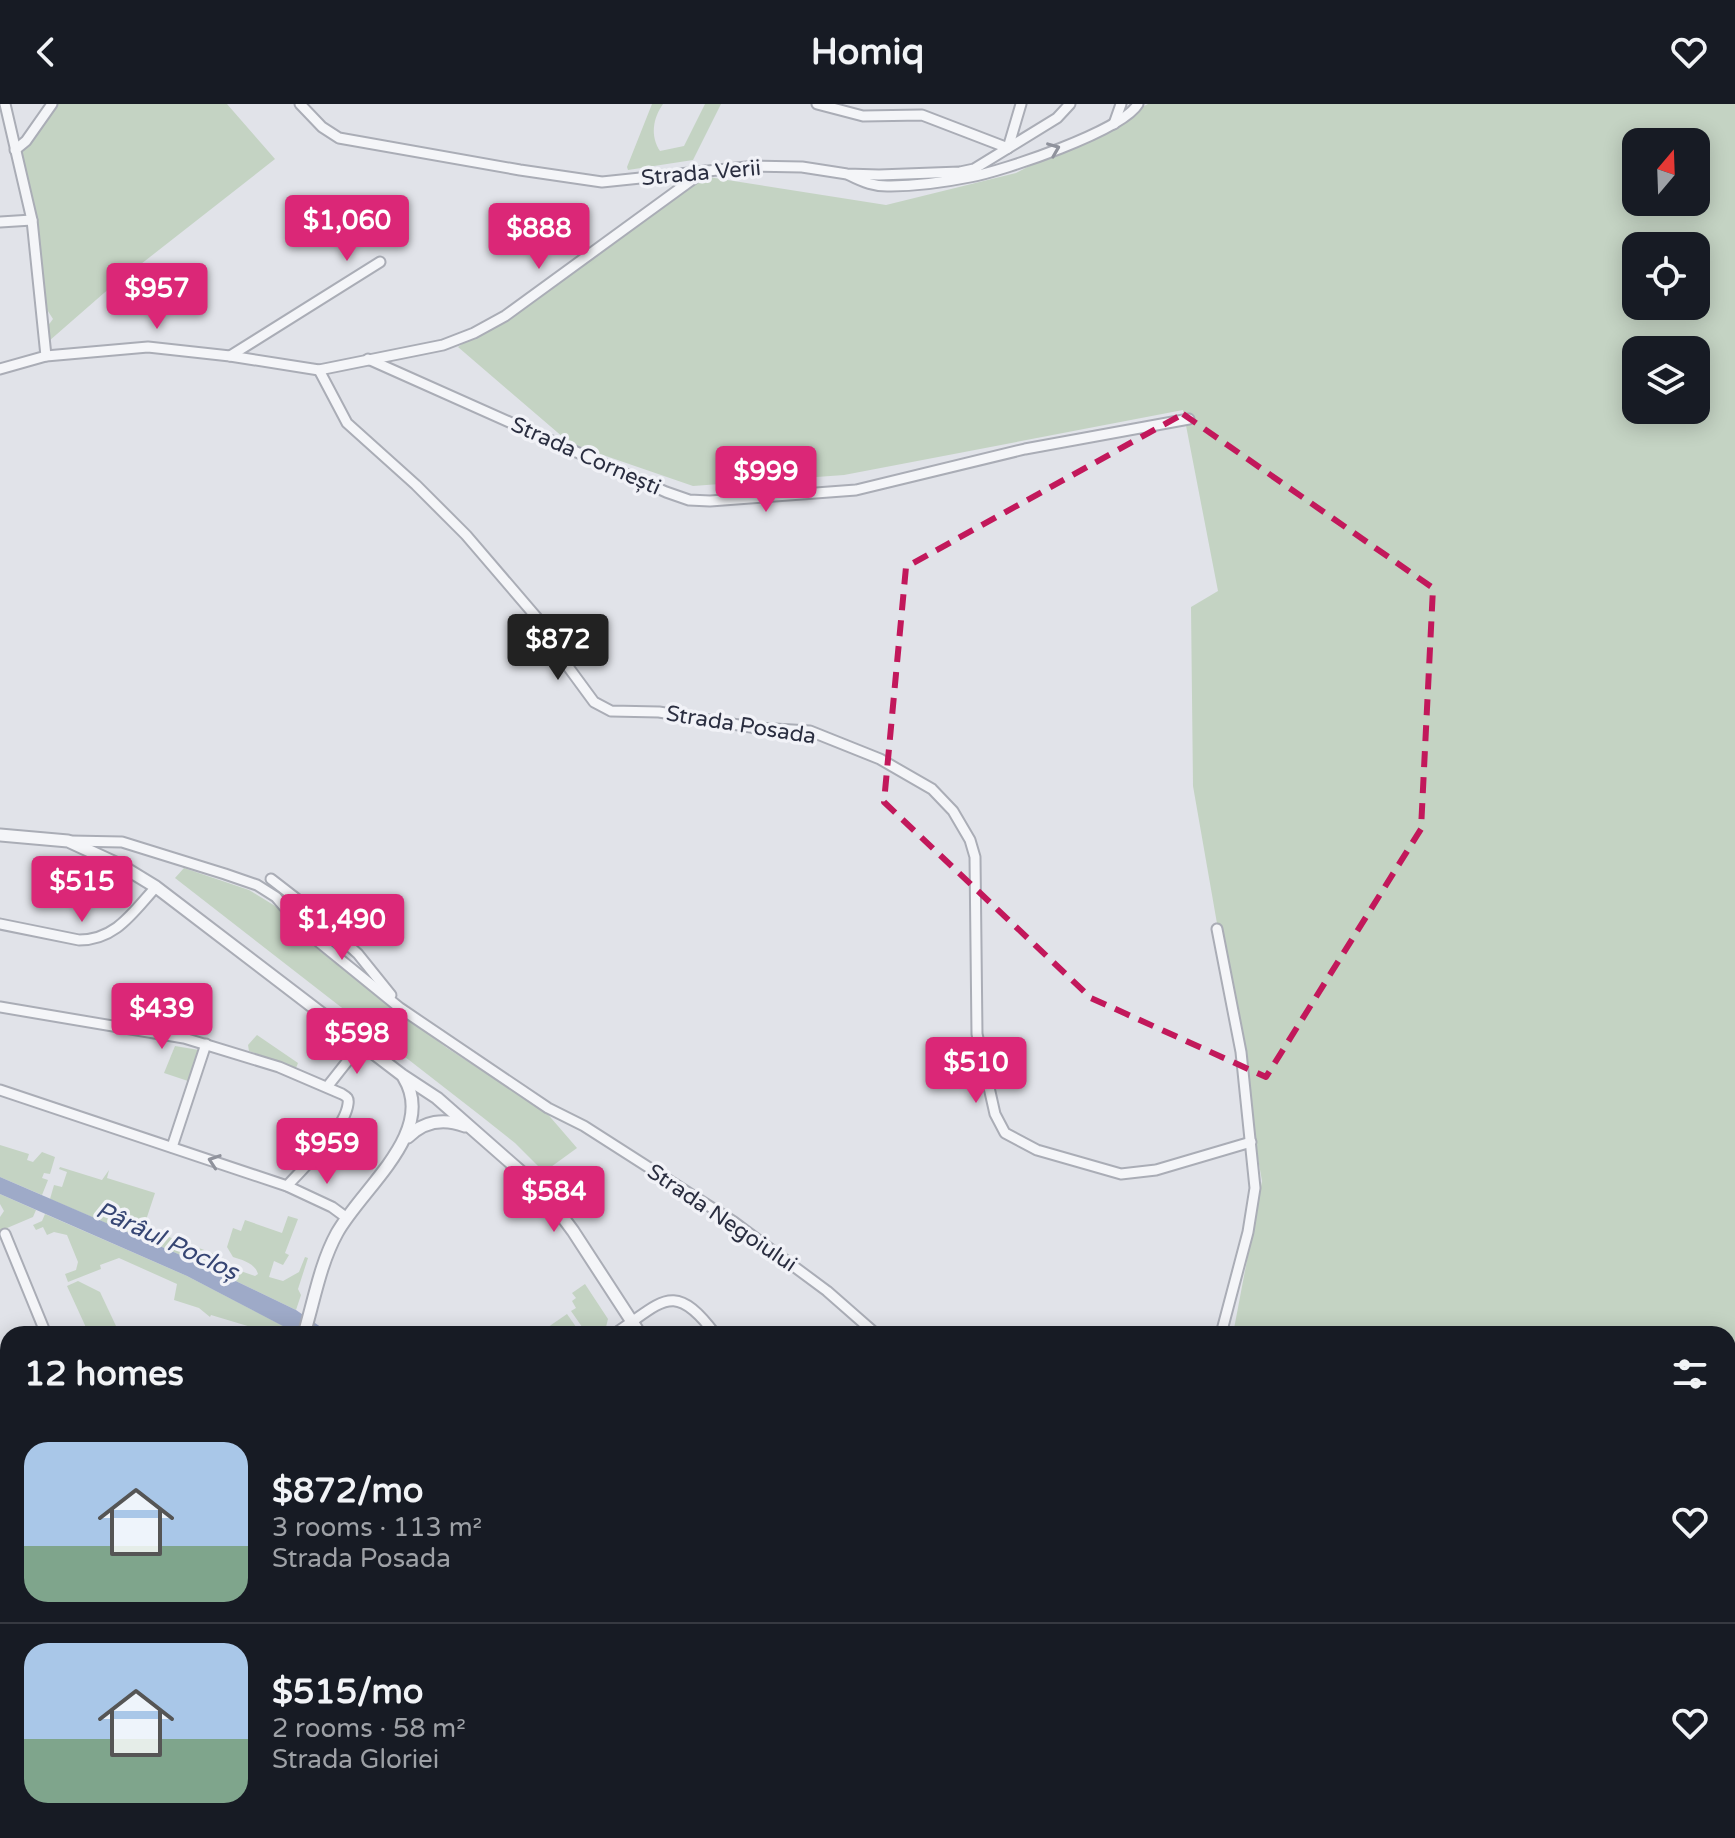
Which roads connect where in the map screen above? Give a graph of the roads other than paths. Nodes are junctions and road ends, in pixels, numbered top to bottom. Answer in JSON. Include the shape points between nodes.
{"nodes":[{"id":1,"x":5,"y":104,"type":"edge"},
{"id":2,"x":52,"y":104,"type":"edge"},
{"id":3,"x":300,"y":104,"type":"edge"},
{"id":4,"x":817,"y":104,"type":"edge"},
{"id":5,"x":1021,"y":104,"type":"edge"},
{"id":6,"x":1070,"y":104,"type":"edge"},
{"id":7,"x":1121,"y":104,"type":"edge"},
{"id":8,"x":1138,"y":104,"type":"edge"},
{"id":9,"x":1114,"y":124,"type":"junction"},
{"id":10,"x":1008,"y":148,"type":"junction"},
{"id":11,"x":15,"y":150,"type":"junction"},
{"id":12,"x":704,"y":171,"type":"junction"},
{"id":13,"x":847,"y":174,"type":"junction"},
{"id":14,"x":32,"y":220,"type":"junction"},
{"id":15,"x":0,"y":222,"type":"edge"},
{"id":16,"x":380,"y":262,"type":"dead end"},
{"id":17,"x":46,"y":356,"type":"junction"},
{"id":18,"x":230,"y":356,"type":"junction"},
{"id":19,"x":368,"y":359,"type":"junction"},
{"id":20,"x":0,"y":369,"type":"edge"},
{"id":21,"x":319,"y":370,"type":"junction"},
{"id":22,"x":1189,"y":419,"type":"dead end"},
{"id":23,"x":0,"y":835,"type":"edge"},
{"id":24,"x":68,"y":841,"type":"junction"},
{"id":25,"x":271,"y":879,"type":"dead end"},
{"id":26,"x":156,"y":887,"type":"junction"},
{"id":27,"x":302,"y":903,"type":"junction"},
{"id":28,"x":0,"y":924,"type":"edge"},
{"id":29,"x":1217,"y":929,"type":"dead end"},
{"id":30,"x":304,"y":930,"type":"junction"},
{"id":31,"x":0,"y":1007,"type":"edge"},
{"id":32,"x":399,"y":1007,"type":"junction"},
{"id":33,"x":206,"y":1044,"type":"junction"},
{"id":34,"x":361,"y":1044,"type":"junction"},
{"id":35,"x":402,"y":1075,"type":"junction"},
{"id":36,"x":327,"y":1087,"type":"junction"},
{"id":37,"x":0,"y":1090,"type":"edge"},
{"id":38,"x":436,"y":1099,"type":"junction"},
{"id":39,"x":414,"y":1109,"type":"junction"},
{"id":40,"x":431,"y":1123,"type":"junction"},
{"id":41,"x":471,"y":1128,"type":"junction"},
{"id":42,"x":1251,"y":1142,"type":"junction"},
{"id":43,"x":402,"y":1143,"type":"junction"},
{"id":44,"x":172,"y":1147,"type":"junction"},
{"id":45,"x":287,"y":1186,"type":"junction"},
{"id":46,"x":347,"y":1218,"type":"junction"},
{"id":47,"x":5,"y":1234,"type":"dead end"},
{"id":48,"x":632,"y":1322,"type":"junction"},
{"id":49,"x":43,"y":1326,"type":"edge"},
{"id":50,"x":306,"y":1326,"type":"edge"},
{"id":51,"x":626,"y":1326,"type":"edge"},
{"id":52,"x":635,"y":1326,"type":"edge"},
{"id":53,"x":709,"y":1326,"type":"edge"},
{"id":54,"x":867,"y":1326,"type":"edge"},
{"id":55,"x":1223,"y":1326,"type":"edge"}],
"edges":[{"from":1,"to":11,"type":"street"},
{"from":2,"to":11,"type":"street"},
{"from":3,"to":12,"type":"street","name":"Strada Verii","via":[[339,138],[520,170],[602,182]]},
{"from":4,"to":10,"type":"street","via":[[863,116],[922,115]]},
{"from":5,"to":10,"type":"street"},
{"from":6,"to":10,"type":"street"},
{"from":7,"to":9,"type":"street"},
{"from":8,"to":9,"type":"street"},
{"from":13,"to":9,"type":"street","one_way":true,"via":[[866,184],[889,186],[945,181],[993,171]]},
{"from":10,"to":13,"type":"street","name":"Strada Verii","via":[[974,169]]},
{"from":11,"to":14,"type":"street"},
{"from":12,"to":13,"type":"street","name":"Strada Verii","via":[[756,166]]},
{"from":12,"to":19,"type":"street","via":[[505,316],[443,345]]},
{"from":14,"to":15,"type":"street"},
{"from":14,"to":17,"type":"street"},
{"from":16,"to":18,"type":"street"},
{"from":17,"to":18,"type":"street","via":[[148,347]]},
{"from":17,"to":20,"type":"street"},
{"from":18,"to":21,"type":"street"},
{"from":19,"to":21,"type":"street"},
{"from":19,"to":22,"type":"street","name":"Strada Cornești","via":[[689,500],[856,490],[1025,449]]},
{"from":21,"to":42,"type":"street","name":"Strada Posada","via":[[347,423],[466,535],[544,626],[594,702],[611,711],[810,731],[880,759],[932,789],[953,811],[975,857],[977,1034],[995,1114],[1005,1133],[1037,1150],[1121,1174],[1156,1170]]},
{"from":23,"to":24,"type":"street","name":"Strada Negoiului"},
{"from":24,"to":26,"type":"street"},
{"from":24,"to":30,"type":"street","name":"Strada Negoiului","via":[[122,842],[247,881],[276,897]]},
{"from":25,"to":27,"type":"street","name":"Strada Negoiului"},
{"from":26,"to":28,"type":"street","via":[[105,937],[79,940]]},
{"from":26,"to":34,"type":"street"},
{"from":27,"to":30,"type":"street"},
{"from":27,"to":32,"type":"street","name":"Strada Negoiului","via":[[358,954]]},
{"from":29,"to":42,"type":"street","via":[[1241,1052]]},
{"from":30,"to":32,"type":"street","name":"Strada Negoiului"},
{"from":31,"to":33,"type":"street"},
{"from":32,"to":54,"type":"street","name":"Strada Negoiului","via":[[548,1108],[734,1222]]},
{"from":33,"to":36,"type":"street"},
{"from":33,"to":44,"type":"street"},
{"from":34,"to":35,"type":"street"},
{"from":34,"to":36,"type":"street"},
{"from":34,"to":41,"type":"street","via":[[439,1095]]},
{"from":35,"to":38,"type":"street"},
{"from":35,"to":39,"type":"street","via":[[412,1091]]},
{"from":36,"to":45,"type":"street","via":[[347,1098],[348,1104],[334,1132]]},
{"from":37,"to":44,"type":"street"},
{"from":38,"to":39,"type":"street","via":[[424,1096]]},
{"from":38,"to":40,"type":"street","via":[[442,1110]]},
{"from":38,"to":41,"type":"street"},
{"from":39,"to":40,"type":"street","via":[[419,1121]]},
{"from":39,"to":43,"type":"street"},
{"from":40,"to":41,"type":"street","via":[[451,1121]]},
{"from":40,"to":43,"type":"street"},
{"from":41,"to":48,"type":"street","via":[[544,1192]]},
{"from":42,"to":55,"type":"street","via":[[1255,1188]]},
{"from":43,"to":46,"type":"street"},
{"from":45,"to":44,"type":"street","one_way":true},
{"from":45,"to":46,"type":"street"},
{"from":46,"to":50,"type":"street","via":[[326,1259]]},
{"from":47,"to":49,"type":"street"},
{"from":48,"to":51,"type":"street"},
{"from":48,"to":52,"type":"street"},
{"from":48,"to":53,"type":"street","via":[[659,1304],[684,1301]]}]}
